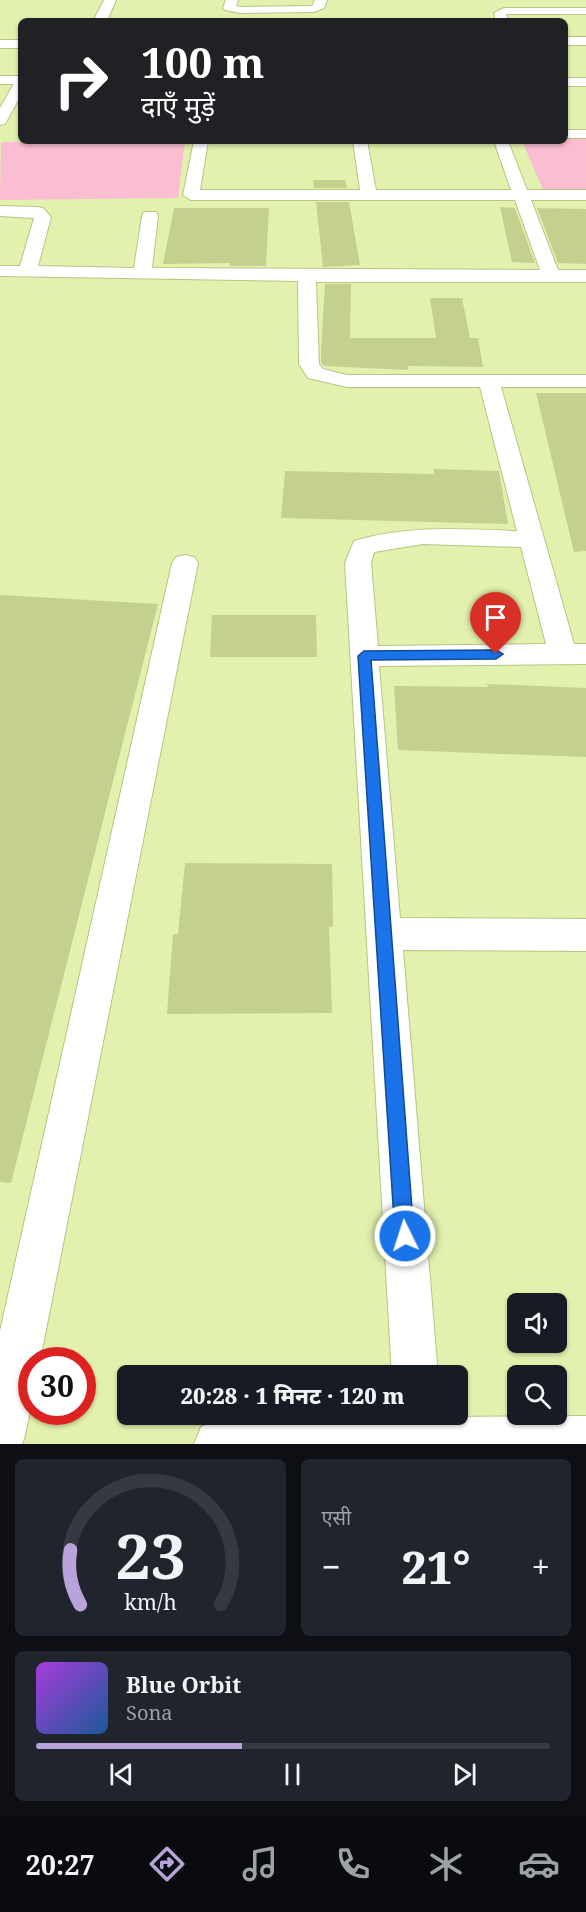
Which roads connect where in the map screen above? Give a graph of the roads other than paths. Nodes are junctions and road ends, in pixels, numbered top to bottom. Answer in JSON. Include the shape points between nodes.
{"nodes":[{"id":1,"x":110,"y":0,"type":"edge"},
{"id":2,"x":232,"y":0,"type":"edge"},
{"id":3,"x":321,"y":0,"type":"edge"},
{"id":4,"x":586,"y":11,"type":"edge"},
{"id":5,"x":101,"y":18,"type":"edge"},
{"id":6,"x":501,"y":18,"type":"edge"},
{"id":7,"x":568,"y":41,"type":"edge"},
{"id":8,"x":586,"y":41,"type":"edge"},
{"id":9,"x":0,"y":44,"type":"edge"},
{"id":10,"x":18,"y":44,"type":"edge"},
{"id":11,"x":0,"y":80,"type":"edge"},
{"id":12,"x":18,"y":82,"type":"edge"},
{"id":13,"x":568,"y":82,"type":"edge"},
{"id":14,"x":586,"y":82,"type":"edge"},
{"id":15,"x":18,"y":88,"type":"edge"},
{"id":16,"x":0,"y":121,"type":"edge"},
{"id":17,"x":568,"y":134,"type":"edge"},
{"id":18,"x":586,"y":134,"type":"edge"},
{"id":19,"x":200,"y":144,"type":"edge"},
{"id":20,"x":360,"y":144,"type":"edge"},
{"id":21,"x":502,"y":144,"type":"edge"},
{"id":22,"x":369,"y":195,"type":"junction"},
{"id":23,"x":521,"y":195,"type":"junction"},
{"id":24,"x":586,"y":195,"type":"edge"},
{"id":25,"x":0,"y":211,"type":"edge"},
{"id":26,"x":150,"y":216,"type":"dead end"},
{"id":27,"x":27,"y":272,"type":"junction"},
{"id":28,"x":1,"y":273,"type":"edge"},
{"id":29,"x":142,"y":273,"type":"junction"},
{"id":30,"x":307,"y":276,"type":"junction"},
{"id":31,"x":551,"y":276,"type":"junction"},
{"id":32,"x":586,"y":276,"type":"edge"},
{"id":33,"x":489,"y":381,"type":"junction"},
{"id":34,"x":586,"y":381,"type":"edge"},
{"id":35,"x":532,"y":540,"type":"junction"},
{"id":36,"x":185,"y":562,"type":"dead end"},
{"id":37,"x":574,"y":654,"type":"edge"},
{"id":38,"x":364,"y":656,"type":"junction"},
{"id":39,"x":383,"y":934,"type":"junction"},
{"id":40,"x":586,"y":935,"type":"edge"},
{"id":41,"x":414,"y":1365,"type":"edge"},
{"id":42,"x":419,"y":1429,"type":"edge"},
{"id":43,"x":0,"y":1439,"type":"edge"},
{"id":44,"x":586,"y":1440,"type":"edge"},
{"id":45,"x":218,"y":1444,"type":"edge"}],
"edges":[{"from":1,"to":5,"type":"street"},
{"from":2,"to":3,"type":"street","via":[[229,8],[240,10],[314,9]]},
{"from":4,"to":6,"type":"street","via":[[504,11]]},
{"from":7,"to":8,"type":"street"},
{"from":9,"to":10,"type":"street"},
{"from":11,"to":12,"type":"street"},
{"from":13,"to":14,"type":"street"},
{"from":15,"to":16,"type":"street"},
{"from":17,"to":18,"type":"street"},
{"from":19,"to":22,"type":"street","via":[[191,195]]},
{"from":20,"to":22,"type":"street"},
{"from":21,"to":23,"type":"street"},
{"from":22,"to":23,"type":"street"},
{"from":23,"to":24,"type":"street"},
{"from":23,"to":31,"type":"street"},
{"from":25,"to":27,"type":"street","via":[[37,212],[43,217]]},
{"from":26,"to":29,"type":"street"},
{"from":27,"to":28,"type":"street"},
{"from":27,"to":29,"type":"street"},
{"from":29,"to":30,"type":"street"},
{"from":30,"to":31,"type":"street"},
{"from":30,"to":33,"type":"street","via":[[309,364],[315,374],[346,381]]},
{"from":31,"to":32,"type":"street"},
{"from":33,"to":34,"type":"street"},
{"from":33,"to":35,"type":"street"},
{"from":35,"to":37,"type":"street"},
{"from":35,"to":38,"type":"street","via":[[407,537],[382,539],[363,547],[358,563]]},
{"from":36,"to":43,"type":"street"},
{"from":37,"to":38,"type":"street"},
{"from":38,"to":39,"type":"street"},
{"from":39,"to":40,"type":"street"},
{"from":39,"to":41,"type":"street"},
{"from":42,"to":44,"type":"street"},
{"from":42,"to":45,"type":"street"}]}
